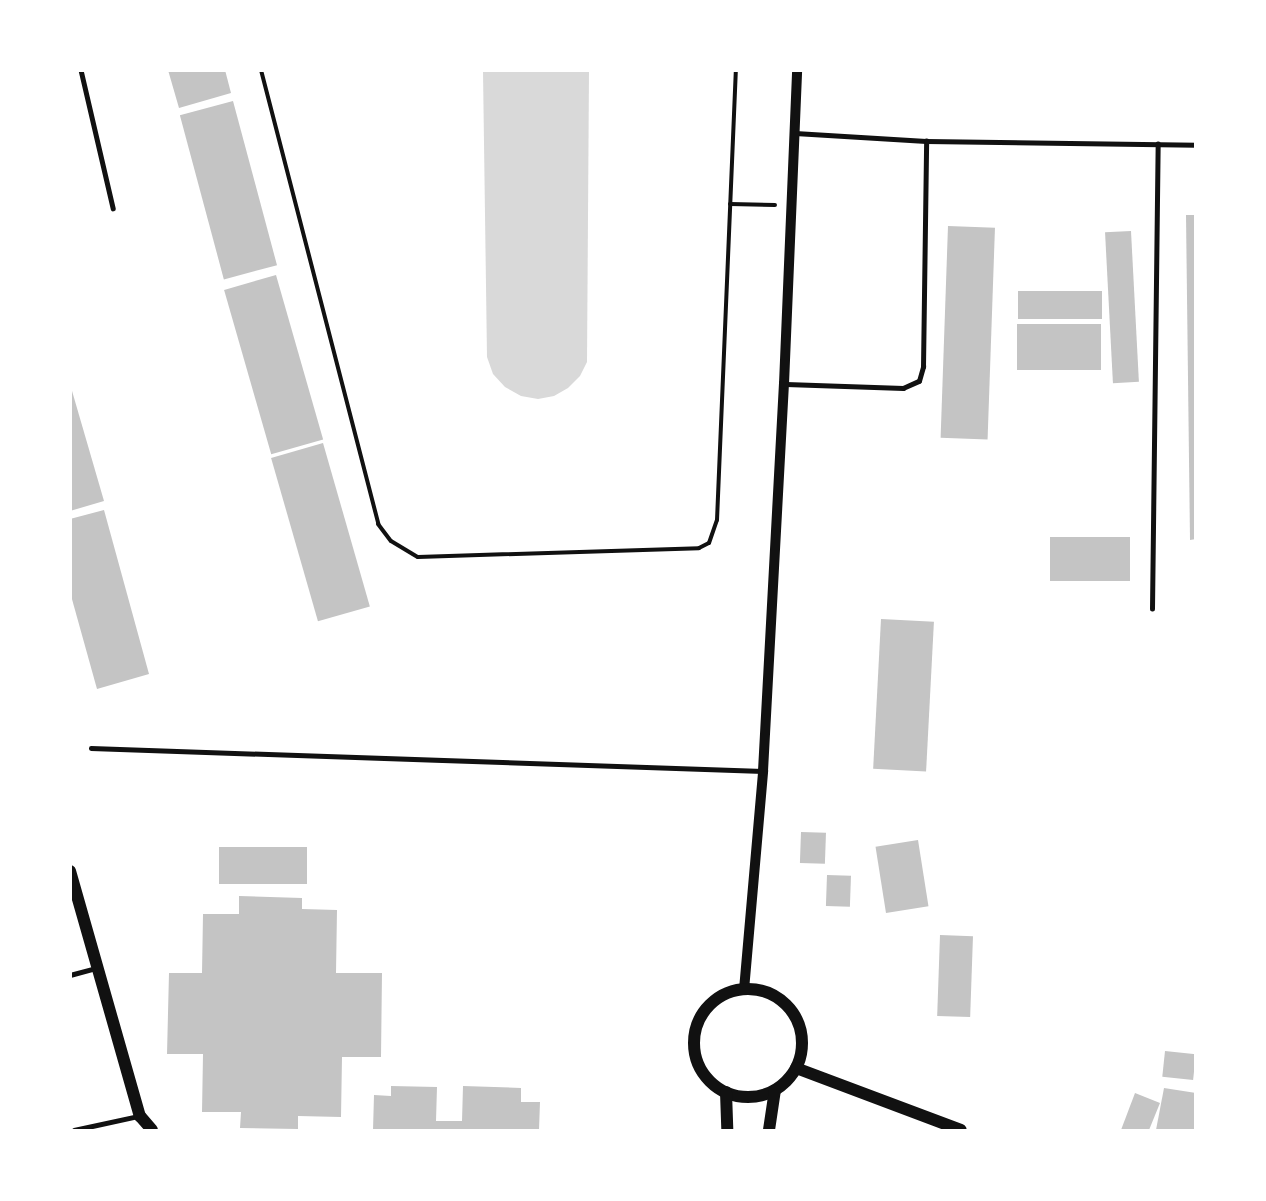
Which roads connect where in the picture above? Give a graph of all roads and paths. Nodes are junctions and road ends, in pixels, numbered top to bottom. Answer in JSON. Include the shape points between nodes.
{"nodes":[{"id":1,"x":81,"y":70,"type":"edge"},
{"id":2,"x":261,"y":70,"type":"edge"},
{"id":3,"x":736,"y":70,"type":"edge"},
{"id":4,"x":797,"y":70,"type":"edge"},
{"id":5,"x":795,"y":133,"type":"junction"},
{"id":6,"x":926,"y":141,"type":"junction"},
{"id":7,"x":1158,"y":144,"type":"junction"},
{"id":8,"x":1196,"y":145,"type":"edge"},
{"id":9,"x":730,"y":204,"type":"junction"},
{"id":10,"x":792,"y":206,"type":"junction"},
{"id":11,"x":113,"y":208,"type":"dead end"},
{"id":12,"x":784,"y":384,"type":"junction"},
{"id":13,"x":1152,"y":609,"type":"dead end"},
{"id":14,"x":91,"y":748,"type":"dead end"},
{"id":15,"x":762,"y":771,"type":"junction"},
{"id":16,"x":70,"y":871,"type":"edge"},
{"id":17,"x":97,"y":968,"type":"junction"},
{"id":18,"x":70,"y":975,"type":"edge"},
{"id":19,"x":744,"y":990,"type":"junction"},
{"id":20,"x":796,"y":1068,"type":"junction"},
{"id":21,"x":775,"y":1090,"type":"junction"},
{"id":22,"x":726,"y":1092,"type":"junction"},
{"id":23,"x":140,"y":1116,"type":"junction"},
{"id":24,"x":74,"y":1131,"type":"edge"},
{"id":25,"x":152,"y":1131,"type":"edge"},
{"id":26,"x":727,"y":1131,"type":"edge"},
{"id":27,"x":769,"y":1131,"type":"edge"},
{"id":28,"x":961,"y":1131,"type":"edge"}],
"edges":[{"from":1,"to":11,"type":"lane"},
{"from":2,"to":9,"type":"path","via":[[378,524],[392,541],[418,557],[699,548],[709,543],[717,520]]},
{"from":3,"to":9,"type":"path"},
{"from":4,"to":5,"type":"street"},
{"from":5,"to":6,"type":"lane"},
{"from":5,"to":10,"type":"street"},
{"from":6,"to":7,"type":"lane"},
{"from":6,"to":12,"type":"lane","via":[[923,367],[919,381],[903,388]]},
{"from":7,"to":8,"type":"lane"},
{"from":7,"to":13,"type":"lane"},
{"from":9,"to":10,"type":"path"},
{"from":10,"to":12,"type":"street"},
{"from":12,"to":15,"type":"street"},
{"from":14,"to":15,"type":"lane"},
{"from":15,"to":19,"type":"street"},
{"from":16,"to":17,"type":"main road"},
{"from":17,"to":18,"type":"lane"},
{"from":17,"to":23,"type":"main road"},
{"from":19,"to":20,"type":"main road","via":[[774,996],[790,1009],[802,1038]]},
{"from":19,"to":22,"type":"main road","via":[[714,1002],[700,1018],[695,1039],[702,1071]]},
{"from":20,"to":21,"type":"main road"},
{"from":20,"to":28,"type":"main road"},
{"from":21,"to":22,"type":"main road","via":[[746,1097]]},
{"from":21,"to":27,"type":"main road"},
{"from":22,"to":26,"type":"main road"},
{"from":23,"to":24,"type":"lane"},
{"from":23,"to":25,"type":"main road"}]}
